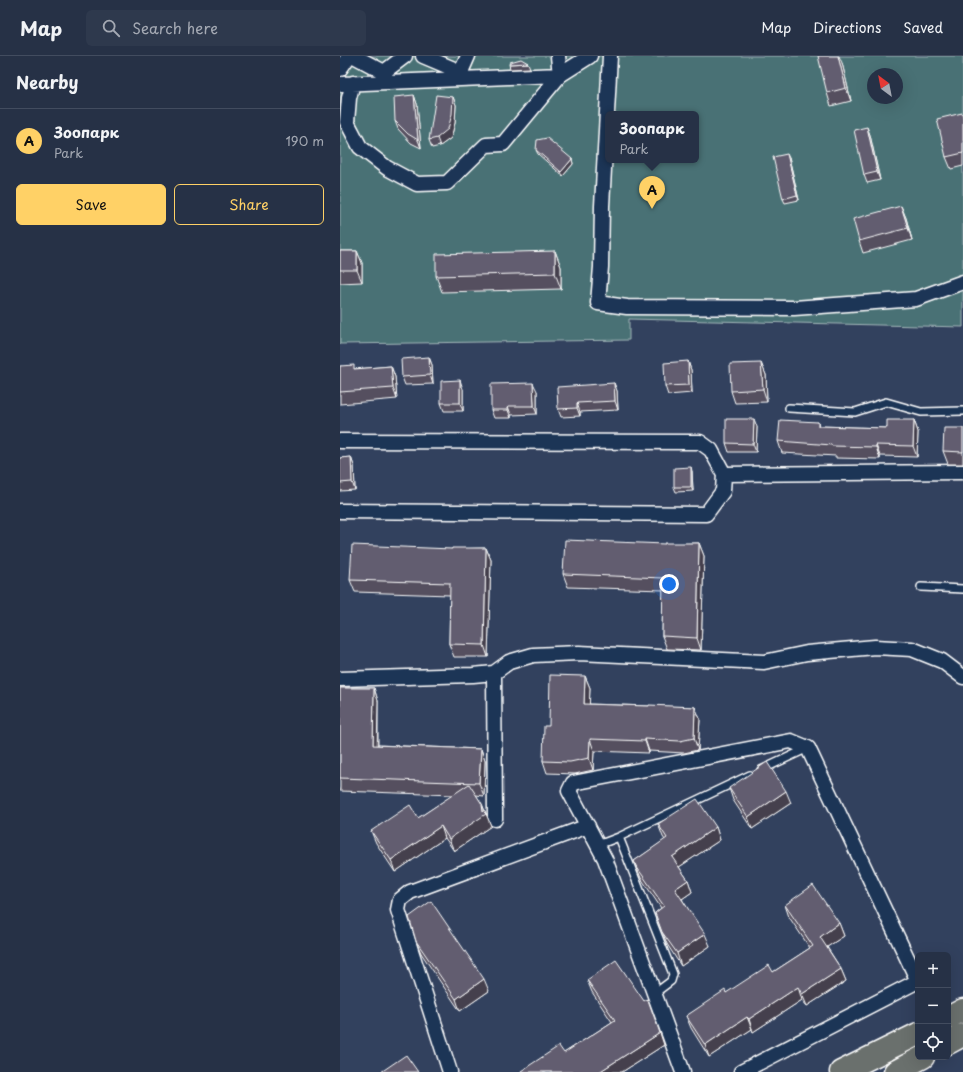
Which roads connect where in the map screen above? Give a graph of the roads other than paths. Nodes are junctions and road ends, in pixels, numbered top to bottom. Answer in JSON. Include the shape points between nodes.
{"nodes":[{"id":1,"x":348,"y":56,"type":"edge"},
{"id":2,"x":354,"y":56,"type":"edge"},
{"id":3,"x":405,"y":56,"type":"edge"},
{"id":4,"x":423,"y":56,"type":"edge"},
{"id":5,"x":468,"y":56,"type":"edge"},
{"id":6,"x":558,"y":56,"type":"edge"},
{"id":7,"x":590,"y":56,"type":"edge"},
{"id":8,"x":610,"y":56,"type":"edge"},
{"id":9,"x":340,"y":70,"type":"edge"},
{"id":10,"x":560,"y":75,"type":"junction"},
{"id":11,"x":346,"y":84,"type":"edge"},
{"id":12,"x":607,"y":111,"type":"edge"},
{"id":13,"x":605,"y":150,"type":"edge"},
{"id":14,"x":963,"y":282,"type":"edge"},
{"id":15,"x":790,"y":408,"type":"dead end"},
{"id":16,"x":963,"y":411,"type":"edge"},
{"id":17,"x":340,"y":441,"type":"edge"},
{"id":18,"x":963,"y":472,"type":"edge"},
{"id":19,"x":724,"y":474,"type":"junction"},
{"id":20,"x":340,"y":511,"type":"edge"},
{"id":21,"x":921,"y":587,"type":"dead end"},
{"id":22,"x":963,"y":589,"type":"edge"},
{"id":23,"x":494,"y":673,"type":"junction"},
{"id":24,"x":963,"y":677,"type":"edge"},
{"id":25,"x":340,"y":679,"type":"edge"},
{"id":26,"x":808,"y":748,"type":"junction"},
{"id":27,"x":495,"y":819,"type":"dead end"},
{"id":28,"x":588,"y":826,"type":"junction"},
{"id":29,"x":619,"y":837,"type":"junction"},
{"id":30,"x":598,"y":845,"type":"junction"},
{"id":31,"x":915,"y":975,"type":"edge"},
{"id":32,"x":915,"y":983,"type":"edge"},
{"id":33,"x":655,"y":993,"type":"junction"},
{"id":34,"x":963,"y":1010,"type":"edge"},
{"id":35,"x":951,"y":1016,"type":"edge"},
{"id":36,"x":915,"y":1035,"type":"edge"},
{"id":37,"x":963,"y":1035,"type":"edge"},
{"id":38,"x":951,"y":1041,"type":"edge"},
{"id":39,"x":917,"y":1060,"type":"edge"},
{"id":40,"x":450,"y":1072,"type":"edge"},
{"id":41,"x":682,"y":1072,"type":"edge"},
{"id":42,"x":741,"y":1072,"type":"edge"},
{"id":43,"x":841,"y":1072,"type":"edge"},
{"id":44,"x":895,"y":1072,"type":"edge"}],
"edges":[{"from":1,"to":9,"type":"street"},
{"from":2,"to":3,"type":"street","via":[[384,72]]},
{"from":4,"to":5,"type":"street","via":[[461,72]]},
{"from":6,"to":10,"type":"street"},
{"from":7,"to":10,"type":"street"},
{"from":8,"to":12,"type":"street"},
{"from":10,"to":11,"type":"street"},
{"from":10,"to":11,"type":"street","via":[[503,144],[486,145],[447,183],[417,184],[387,168],[360,147],[347,122],[349,98]]},
{"from":13,"to":14,"type":"street","via":[[598,304],[627,307],[794,308],[916,299]]},
{"from":15,"to":16,"type":"lane","via":[[855,412],[886,402],[921,412]]},
{"from":17,"to":19,"type":"street","via":[[700,442],[712,450]]},
{"from":18,"to":19,"type":"street"},
{"from":19,"to":20,"type":"street","via":[[723,491],[706,514]]},
{"from":21,"to":22,"type":"lane"},
{"from":23,"to":24,"type":"street","via":[[509,662],[533,656],[579,653],[764,662],[807,653],[875,647],[912,649],[942,661]]},
{"from":23,"to":25,"type":"street"},
{"from":23,"to":27,"type":"street"},
{"from":26,"to":28,"type":"street","via":[[791,741],[573,783],[569,791]]},
{"from":26,"to":29,"type":"lane"},
{"from":26,"to":31,"type":"street"},
{"from":28,"to":30,"type":"street"},
{"from":28,"to":40,"type":"street","via":[[410,892],[400,900],[398,910]]},
{"from":29,"to":30,"type":"lane"},
{"from":29,"to":33,"type":"lane","via":[[673,974],[671,981]]},
{"from":30,"to":33,"type":"street"},
{"from":32,"to":42,"type":"street"},
{"from":33,"to":41,"type":"street"},
{"from":34,"to":35,"type":"main road"},
{"from":36,"to":43,"type":"main road"},
{"from":37,"to":38,"type":"main road"},
{"from":39,"to":44,"type":"main road"}]}
